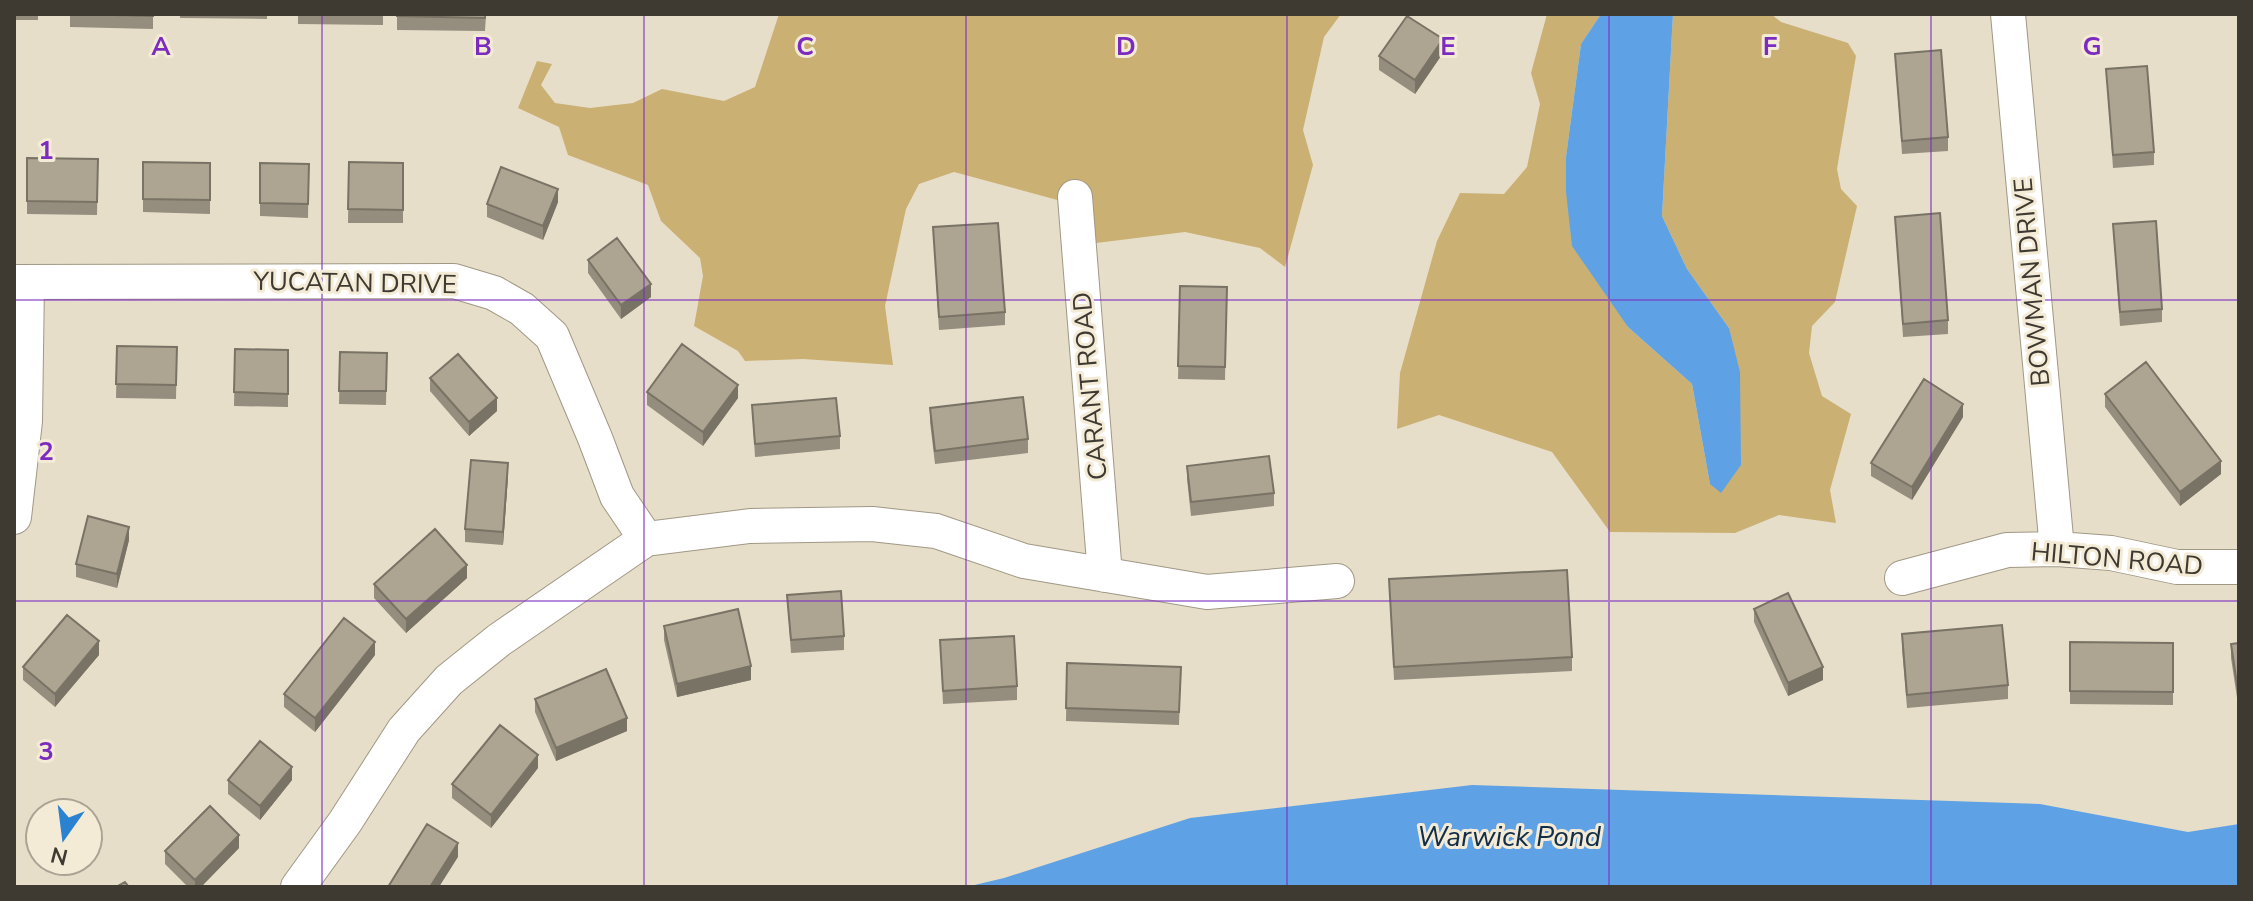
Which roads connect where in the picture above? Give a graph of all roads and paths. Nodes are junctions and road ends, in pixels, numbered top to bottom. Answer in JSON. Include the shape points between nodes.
{"nodes":[{"id":1,"x":2008,"y":14,"type":"edge"},
{"id":2,"x":1075,"y":197,"type":"dead end"},
{"id":3,"x":21,"y":282,"type":"edge"},
{"id":4,"x":14,"y":517,"type":"edge"},
{"id":5,"x":646,"y":539,"type":"junction"},
{"id":6,"x":2057,"y":549,"type":"junction"},
{"id":7,"x":2239,"y":567,"type":"edge"},
{"id":8,"x":1105,"y":575,"type":"junction"},
{"id":9,"x":1902,"y":578,"type":"dead end"},
{"id":10,"x":1337,"y":581,"type":"dead end"},
{"id":11,"x":298,"y":887,"type":"edge"}],
"edges":[{"from":1,"to":6,"type":"street","name":"BOWMAN DRIVE"},
{"from":2,"to":8,"type":"street","name":"CARANT ROAD"},
{"from":3,"to":4,"type":"street","via":[[25,421]]},
{"from":3,"to":5,"type":"street","name":"YUCATAN DRIVE","via":[[454,281],[494,293],[552,336],[617,496]]},
{"from":5,"to":8,"type":"street","via":[[750,526],[872,524],[936,531],[1024,561]]},
{"from":5,"to":11,"type":"street","via":[[449,680],[404,730]]},
{"from":6,"to":7,"type":"street","name":"HILTON ROAD","via":[[2111,553],[2177,567]]},
{"from":6,"to":9,"type":"street","name":"HILTON ROAD","via":[[2007,550]]},
{"from":8,"to":10,"type":"street","via":[[1207,592]]}]}
